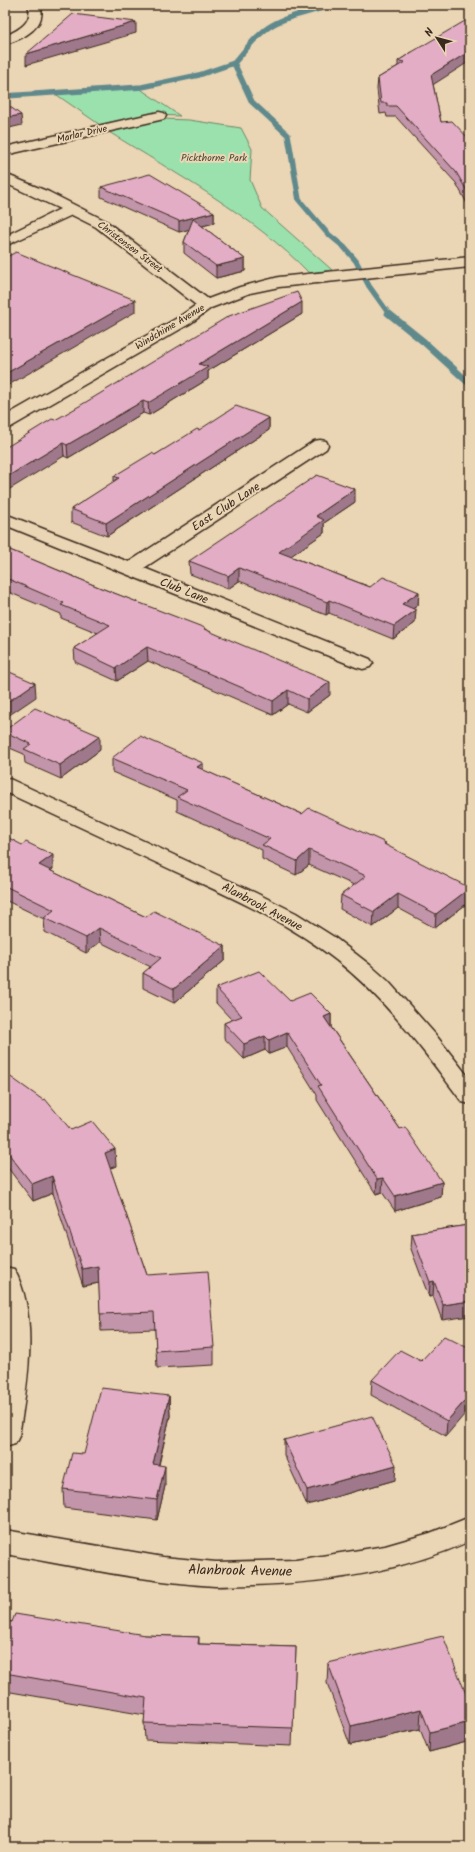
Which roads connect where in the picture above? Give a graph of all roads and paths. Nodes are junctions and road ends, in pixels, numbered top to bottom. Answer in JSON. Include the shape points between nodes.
{"nodes":[{"id":1,"x":35,"y":10,"type":"edge"},
{"id":2,"x":5,"y":40,"type":"edge"},
{"id":3,"x":159,"y":116,"type":"dead end"},
{"id":4,"x":5,"y":151,"type":"edge"},
{"id":5,"x":5,"y":178,"type":"edge"},
{"id":6,"x":72,"y":209,"type":"junction"},
{"id":7,"x":5,"y":242,"type":"edge"},
{"id":8,"x":470,"y":262,"type":"edge"},
{"id":9,"x":206,"y":305,"type":"junction"},
{"id":10,"x":5,"y":423,"type":"edge"},
{"id":11,"x":320,"y":445,"type":"dead end"},
{"id":12,"x":5,"y":519,"type":"edge"},
{"id":13,"x":131,"y":569,"type":"junction"},
{"id":14,"x":363,"y":663,"type":"dead end"},
{"id":15,"x":5,"y":784,"type":"edge"},
{"id":16,"x":470,"y":1096,"type":"edge"},
{"id":17,"x":5,"y":1276,"type":"edge"},
{"id":18,"x":5,"y":1436,"type":"edge"},
{"id":19,"x":470,"y":1528,"type":"edge"},
{"id":20,"x":5,"y":1542,"type":"edge"}],
"edges":[{"from":1,"to":2,"type":"street","via":[[31,25]]},
{"from":3,"to":4,"type":"street","name":"Marlar Drive"},
{"from":5,"to":6,"type":"street","name":"Christensen Street"},
{"from":6,"to":7,"type":"street"},
{"from":6,"to":9,"type":"street","name":"Christensen Street","via":[[101,224]]},
{"from":8,"to":9,"type":"street","name":"Windchime Avenue","via":[[279,282],[245,290]]},
{"from":9,"to":10,"type":"street","name":"Windchime Avenue","via":[[185,320]]},
{"from":11,"to":13,"type":"street","name":"East Club Lane"},
{"from":12,"to":13,"type":"street","name":"Club Lane"},
{"from":13,"to":14,"type":"street","name":"Club Lane"},
{"from":15,"to":16,"type":"street","name":"Alanbrook Avenue","via":[[237,892],[292,921],[343,954],[383,989],[419,1028]]},
{"from":17,"to":18,"type":"street","via":[[10,1288],[16,1330],[12,1395]]},
{"from":19,"to":20,"type":"street","name":"Alanbrook Avenue","via":[[437,1543],[385,1558],[296,1572],[216,1574],[163,1569]]}]}
